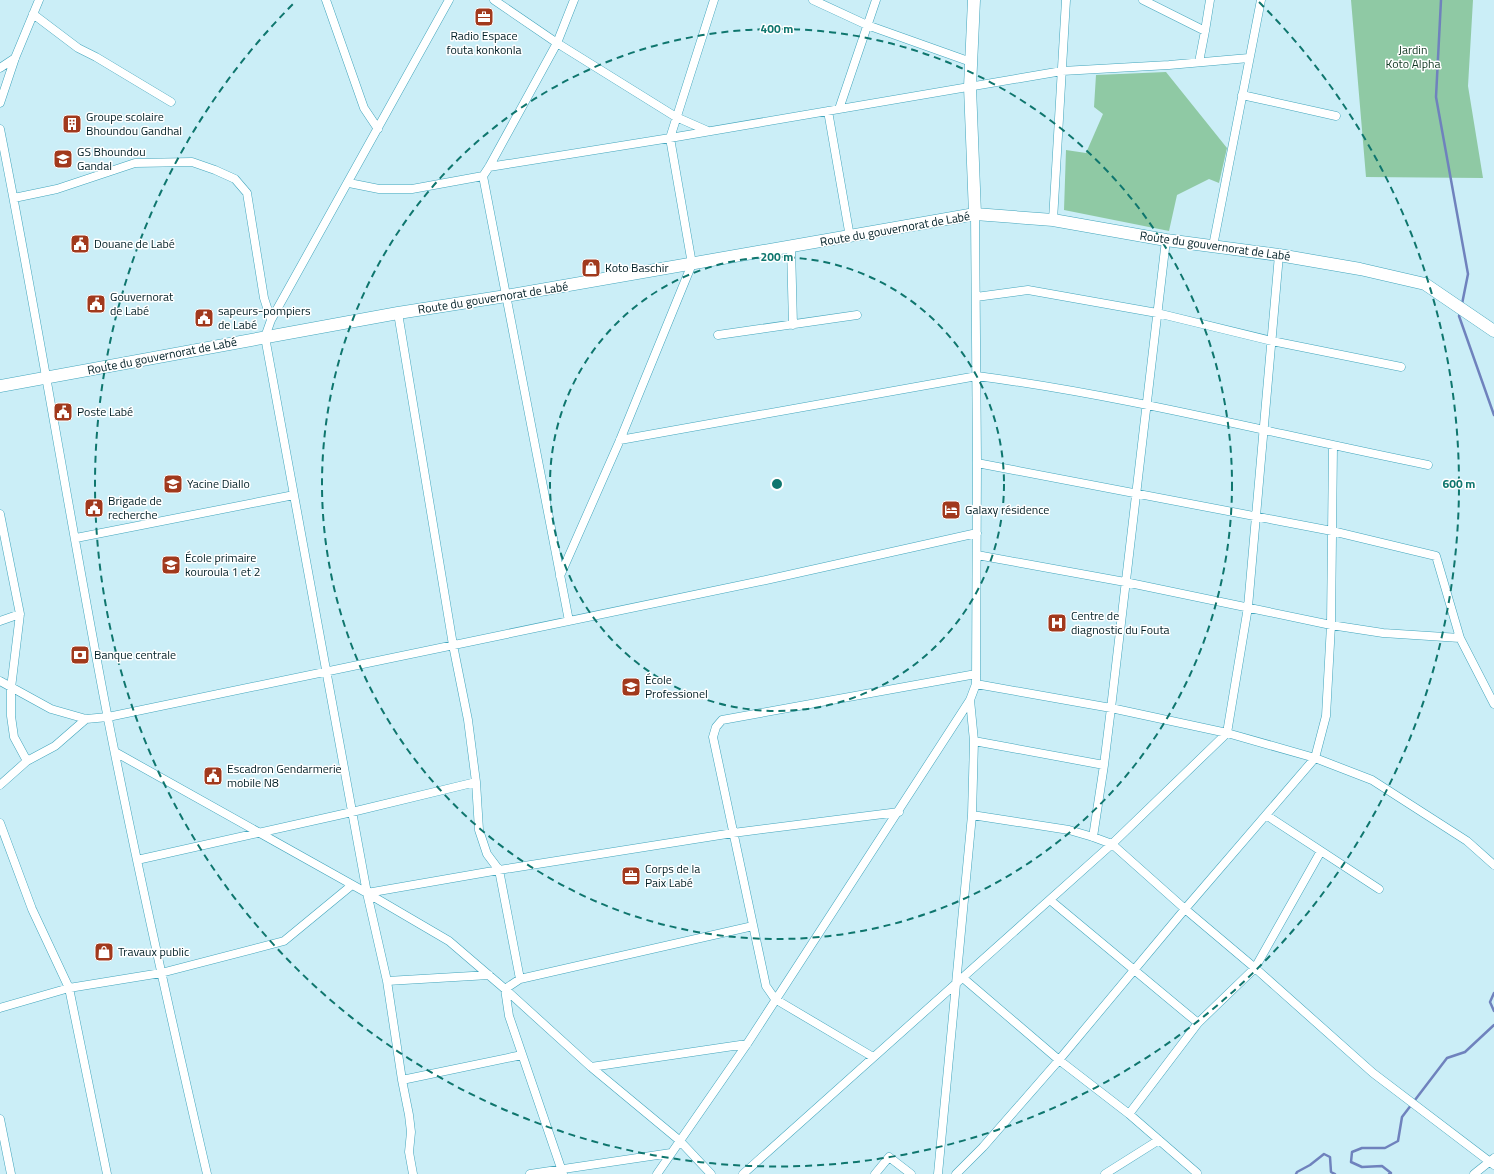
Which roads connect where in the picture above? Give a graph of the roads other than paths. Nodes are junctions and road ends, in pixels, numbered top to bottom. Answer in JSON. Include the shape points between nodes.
{"nodes":[{"id":1,"x":39,"y":0,"type":"edge"},
{"id":2,"x":326,"y":0,"type":"edge"},
{"id":3,"x":449,"y":0,"type":"edge"},
{"id":4,"x":494,"y":0,"type":"edge"},
{"id":5,"x":574,"y":0,"type":"edge"},
{"id":6,"x":714,"y":0,"type":"edge"},
{"id":7,"x":813,"y":0,"type":"edge"},
{"id":8,"x":876,"y":0,"type":"edge"},
{"id":9,"x":974,"y":0,"type":"edge"},
{"id":10,"x":1066,"y":0,"type":"edge"},
{"id":11,"x":1143,"y":0,"type":"edge"},
{"id":12,"x":1210,"y":0,"type":"edge"},
{"id":13,"x":1261,"y":0,"type":"edge"},
{"id":14,"x":33,"y":14,"type":"junction"},
{"id":15,"x":867,"y":25,"type":"junction"},
{"id":16,"x":1205,"y":31,"type":"junction"},
{"id":17,"x":557,"y":43,"type":"junction"},
{"id":18,"x":14,"y":58,"type":"junction"},
{"id":19,"x":1249,"y":58,"type":"junction"},
{"id":20,"x":971,"y":62,"type":"junction"},
{"id":21,"x":1199,"y":62,"type":"junction"},
{"id":22,"x":0,"y":68,"type":"edge"},
{"id":23,"x":1062,"y":71,"type":"junction"},
{"id":24,"x":970,"y":87,"type":"junction"},
{"id":25,"x":1242,"y":95,"type":"junction"},
{"id":26,"x":171,"y":102,"type":"dead end"},
{"id":27,"x":0,"y":103,"type":"edge"},
{"id":28,"x":839,"y":110,"type":"junction"},
{"id":29,"x":828,"y":111,"type":"junction"},
{"id":30,"x":1336,"y":116,"type":"dead end"},
{"id":31,"x":676,"y":117,"type":"junction"},
{"id":32,"x":0,"y":129,"type":"edge"},
{"id":33,"x":378,"y":130,"type":"junction"},
{"id":34,"x":708,"y":132,"type":"junction"},
{"id":35,"x":670,"y":138,"type":"junction"},
{"id":36,"x":489,"y":167,"type":"junction"},
{"id":37,"x":483,"y":176,"type":"junction"},
{"id":38,"x":349,"y":183,"type":"junction"},
{"id":39,"x":14,"y":198,"type":"junction"},
{"id":40,"x":975,"y":214,"type":"junction"},
{"id":41,"x":1053,"y":220,"type":"junction"},
{"id":42,"x":850,"y":237,"type":"junction"},
{"id":43,"x":1166,"y":240,"type":"junction"},
{"id":44,"x":1213,"y":246,"type":"junction"},
{"id":45,"x":791,"y":247,"type":"junction"},
{"id":46,"x":1279,"y":255,"type":"junction"},
{"id":47,"x":692,"y":264,"type":"junction"},
{"id":48,"x":506,"y":296,"type":"junction"},
{"id":49,"x":976,"y":297,"type":"junction"},
{"id":50,"x":398,"y":312,"type":"junction"},
{"id":51,"x":1157,"y":313,"type":"junction"},
{"id":52,"x":857,"y":315,"type":"dead end"},
{"id":53,"x":271,"y":320,"type":"junction"},
{"id":54,"x":792,"y":325,"type":"junction"},
{"id":55,"x":1494,"y":331,"type":"edge"},
{"id":56,"x":718,"y":335,"type":"dead end"},
{"id":57,"x":264,"y":336,"type":"junction"},
{"id":58,"x":1272,"y":342,"type":"junction"},
{"id":59,"x":1401,"y":368,"type":"dead end"},
{"id":60,"x":977,"y":376,"type":"junction"},
{"id":61,"x":47,"y":378,"type":"junction"},
{"id":62,"x":0,"y":386,"type":"edge"},
{"id":63,"x":1147,"y":404,"type":"junction"},
{"id":64,"x":1264,"y":430,"type":"junction"},
{"id":65,"x":620,"y":440,"type":"junction"},
{"id":66,"x":1333,"y":446,"type":"junction"},
{"id":67,"x":977,"y":463,"type":"junction"},
{"id":68,"x":1428,"y":465,"type":"dead end"},
{"id":69,"x":1136,"y":494,"type":"junction"},
{"id":70,"x":294,"y":495,"type":"junction"},
{"id":71,"x":0,"y":514,"type":"edge"},
{"id":72,"x":1256,"y":517,"type":"junction"},
{"id":73,"x":1332,"y":532,"type":"junction"},
{"id":74,"x":977,"y":533,"type":"junction"},
{"id":75,"x":76,"y":538,"type":"junction"},
{"id":76,"x":977,"y":555,"type":"junction"},
{"id":77,"x":560,"y":576,"type":"junction"},
{"id":78,"x":1125,"y":582,"type":"junction"},
{"id":79,"x":1248,"y":607,"type":"junction"},
{"id":80,"x":20,"y":614,"type":"junction"},
{"id":81,"x":0,"y":621,"type":"edge"},
{"id":82,"x":569,"y":621,"type":"junction"},
{"id":83,"x":1330,"y":625,"type":"junction"},
{"id":84,"x":1460,"y":638,"type":"junction"},
{"id":85,"x":453,"y":645,"type":"junction"},
{"id":86,"x":326,"y":671,"type":"junction"},
{"id":87,"x":976,"y":674,"type":"junction"},
{"id":88,"x":0,"y":681,"type":"edge"},
{"id":89,"x":976,"y":684,"type":"junction"},
{"id":90,"x":11,"y":688,"type":"junction"},
{"id":91,"x":970,"y":700,"type":"junction"},
{"id":92,"x":1494,"y":704,"type":"edge"},
{"id":93,"x":1111,"y":708,"type":"junction"},
{"id":94,"x":108,"y":717,"type":"junction"},
{"id":95,"x":86,"y":719,"type":"junction"},
{"id":96,"x":1227,"y":733,"type":"junction"},
{"id":97,"x":974,"y":741,"type":"junction"},
{"id":98,"x":115,"y":752,"type":"junction"},
{"id":99,"x":1315,"y":758,"type":"junction"},
{"id":100,"x":27,"y":761,"type":"junction"},
{"id":101,"x":1104,"y":765,"type":"junction"},
{"id":102,"x":476,"y":782,"type":"junction"},
{"id":103,"x":0,"y":785,"type":"edge"},
{"id":104,"x":352,"y":812,"type":"junction"},
{"id":105,"x":899,"y":812,"type":"junction"},
{"id":106,"x":972,"y":815,"type":"junction"},
{"id":107,"x":1266,"y":815,"type":"junction"},
{"id":108,"x":0,"y":823,"type":"edge"},
{"id":109,"x":258,"y":833,"type":"junction"},
{"id":110,"x":733,"y":833,"type":"junction"},
{"id":111,"x":1093,"y":836,"type":"junction"},
{"id":112,"x":1112,"y":844,"type":"junction"},
{"id":113,"x":1321,"y":851,"type":"junction"},
{"id":114,"x":137,"y":860,"type":"junction"},
{"id":115,"x":1494,"y":865,"type":"edge"},
{"id":116,"x":499,"y":870,"type":"junction"},
{"id":117,"x":352,"y":885,"type":"junction"},
{"id":118,"x":1379,"y":889,"type":"dead end"},
{"id":119,"x":367,"y":893,"type":"junction"},
{"id":120,"x":1050,"y":900,"type":"junction"},
{"id":121,"x":1185,"y":909,"type":"junction"},
{"id":122,"x":753,"y":926,"type":"junction"},
{"id":123,"x":1255,"y":968,"type":"junction"},
{"id":124,"x":1134,"y":970,"type":"junction"},
{"id":125,"x":160,"y":973,"type":"junction"},
{"id":126,"x":489,"y":975,"type":"junction"},
{"id":127,"x":520,"y":979,"type":"junction"},
{"id":128,"x":960,"y":980,"type":"junction"},
{"id":129,"x":387,"y":981,"type":"junction"},
{"id":130,"x":69,"y":988,"type":"junction"},
{"id":131,"x":505,"y":989,"type":"junction"},
{"id":132,"x":775,"y":999,"type":"junction"},
{"id":133,"x":0,"y":1008,"type":"edge"},
{"id":134,"x":1198,"y":1023,"type":"junction"},
{"id":135,"x":748,"y":1044,"type":"junction"},
{"id":136,"x":522,"y":1055,"type":"junction"},
{"id":137,"x":873,"y":1057,"type":"junction"},
{"id":138,"x":1059,"y":1060,"type":"junction"},
{"id":139,"x":591,"y":1067,"type":"junction"},
{"id":140,"x":402,"y":1080,"type":"junction"},
{"id":141,"x":1129,"y":1114,"type":"junction"},
{"id":142,"x":0,"y":1119,"type":"edge"},
{"id":143,"x":679,"y":1140,"type":"junction"},
{"id":144,"x":1159,"y":1140,"type":"junction"},
{"id":145,"x":671,"y":1153,"type":"junction"},
{"id":146,"x":1492,"y":1162,"type":"edge"},
{"id":147,"x":562,"y":1171,"type":"edge"},
{"id":148,"x":1197,"y":1173,"type":"edge"},
{"id":149,"x":11,"y":1174,"type":"edge"},
{"id":150,"x":107,"y":1174,"type":"edge"},
{"id":151,"x":207,"y":1174,"type":"edge"},
{"id":152,"x":413,"y":1174,"type":"edge"},
{"id":153,"x":530,"y":1174,"type":"edge"},
{"id":154,"x":657,"y":1174,"type":"edge"},
{"id":155,"x":711,"y":1174,"type":"edge"},
{"id":156,"x":743,"y":1174,"type":"edge"},
{"id":157,"x":875,"y":1174,"type":"edge"},
{"id":158,"x":911,"y":1174,"type":"edge"},
{"id":159,"x":938,"y":1174,"type":"edge"},
{"id":160,"x":956,"y":1174,"type":"edge"},
{"id":161,"x":1106,"y":1174,"type":"edge"},
{"id":162,"x":1474,"y":1174,"type":"edge"}],
"edges":[{"from":1,"to":14,"type":"street"},
{"from":2,"to":33,"type":"street","via":[[364,108]]},
{"from":3,"to":33,"type":"street"},
{"from":4,"to":17,"type":"street"},
{"from":5,"to":17,"type":"street"},
{"from":6,"to":31,"type":"street"},
{"from":7,"to":15,"type":"street"},
{"from":8,"to":15,"type":"street"},
{"from":9,"to":20,"type":"street"},
{"from":10,"to":23,"type":"street"},
{"from":11,"to":16,"type":"street"},
{"from":12,"to":16,"type":"street"},
{"from":13,"to":19,"type":"street"},
{"from":14,"to":18,"type":"street"},
{"from":14,"to":26,"type":"street","via":[[78,48]]},
{"from":15,"to":20,"type":"street"},
{"from":15,"to":28,"type":"street"},
{"from":16,"to":21,"type":"street"},
{"from":17,"to":31,"type":"street"},
{"from":17,"to":36,"type":"street"},
{"from":18,"to":22,"type":"street"},
{"from":18,"to":27,"type":"street"},
{"from":19,"to":21,"type":"street"},
{"from":19,"to":25,"type":"street"},
{"from":20,"to":24,"type":"street"},
{"from":21,"to":23,"type":"street"},
{"from":23,"to":24,"type":"street"},
{"from":23,"to":41,"type":"street"},
{"from":24,"to":28,"type":"street"},
{"from":24,"to":40,"type":"street"},
{"from":25,"to":30,"type":"street"},
{"from":25,"to":44,"type":"street"},
{"from":28,"to":29,"type":"street"},
{"from":29,"to":34,"type":"street"},
{"from":29,"to":42,"type":"street"},
{"from":31,"to":34,"type":"street"},
{"from":31,"to":35,"type":"street"},
{"from":32,"to":39,"type":"street"},
{"from":33,"to":38,"type":"street"},
{"from":34,"to":35,"type":"street"},
{"from":35,"to":36,"type":"street"},
{"from":35,"to":47,"type":"street"},
{"from":36,"to":37,"type":"street"},
{"from":37,"to":38,"type":"street","via":[[412,189],[379,189]]},
{"from":37,"to":48,"type":"street"},
{"from":38,"to":53,"type":"street"},
{"from":39,"to":53,"type":"street","via":[[58,189],[135,163],[192,162],[234,179],[247,193],[264,298]]},
{"from":39,"to":61,"type":"street"},
{"from":40,"to":41,"type":"street","name":"Route du gouvernorat de Labé"},
{"from":40,"to":42,"type":"street","name":"Route du gouvernorat de Labé"},
{"from":40,"to":49,"type":"street"},
{"from":41,"to":43,"type":"street","name":"Route du gouvernorat de Labé"},
{"from":42,"to":45,"type":"street","name":"Route du gouvernorat de Labé"},
{"from":43,"to":44,"type":"street","name":"Route du gouvernorat de Labé"},
{"from":43,"to":51,"type":"street"},
{"from":44,"to":46,"type":"street","name":"Route du gouvernorat de Labé"},
{"from":45,"to":47,"type":"street","name":"Route du gouvernorat de Labé"},
{"from":45,"to":54,"type":"street"},
{"from":46,"to":55,"type":"street","name":"Route du gouvernorat de Labé","via":[[1360,269],[1424,284]]},
{"from":46,"to":58,"type":"street"},
{"from":47,"to":48,"type":"street","name":"Route du gouvernorat de Labé"},
{"from":47,"to":65,"type":"street"},
{"from":48,"to":50,"type":"street","name":"Route du gouvernorat de Labé"},
{"from":48,"to":77,"type":"street"},
{"from":49,"to":51,"type":"street","via":[[1028,290]]},
{"from":49,"to":60,"type":"street"},
{"from":50,"to":57,"type":"street","name":"Route du gouvernorat de Labé"},
{"from":50,"to":85,"type":"street"},
{"from":51,"to":58,"type":"street"},
{"from":51,"to":63,"type":"street"},
{"from":52,"to":54,"type":"street"},
{"from":53,"to":57,"type":"street"},
{"from":54,"to":56,"type":"street"},
{"from":57,"to":61,"type":"street","name":"Route du gouvernorat de Labé"},
{"from":57,"to":70,"type":"street"},
{"from":58,"to":59,"type":"street"},
{"from":58,"to":64,"type":"street"},
{"from":60,"to":63,"type":"street","via":[[1027,382]]},
{"from":60,"to":65,"type":"street"},
{"from":60,"to":67,"type":"street"},
{"from":61,"to":62,"type":"street","name":"Route du gouvernorat de Labé"},
{"from":61,"to":75,"type":"street"},
{"from":63,"to":64,"type":"street"},
{"from":63,"to":69,"type":"street"},
{"from":64,"to":66,"type":"street"},
{"from":64,"to":72,"type":"street"},
{"from":65,"to":77,"type":"street"},
{"from":66,"to":68,"type":"street"},
{"from":66,"to":73,"type":"street"},
{"from":67,"to":69,"type":"street"},
{"from":67,"to":74,"type":"street"},
{"from":69,"to":72,"type":"street"},
{"from":69,"to":78,"type":"street"},
{"from":70,"to":75,"type":"street"},
{"from":70,"to":86,"type":"street"},
{"from":71,"to":80,"type":"street"},
{"from":72,"to":73,"type":"street"},
{"from":72,"to":79,"type":"street"},
{"from":73,"to":83,"type":"street"},
{"from":73,"to":84,"type":"street","via":[[1436,556]]},
{"from":74,"to":76,"type":"street"},
{"from":74,"to":82,"type":"street"},
{"from":75,"to":94,"type":"street"},
{"from":76,"to":78,"type":"street"},
{"from":76,"to":87,"type":"street"},
{"from":77,"to":82,"type":"street"},
{"from":78,"to":79,"type":"street"},
{"from":78,"to":93,"type":"street"},
{"from":79,"to":83,"type":"street"},
{"from":79,"to":96,"type":"street"},
{"from":80,"to":81,"type":"street"},
{"from":80,"to":90,"type":"street"},
{"from":82,"to":85,"type":"street"},
{"from":83,"to":84,"type":"street","via":[[1383,633]]},
{"from":83,"to":99,"type":"street","via":[[1326,716]]},
{"from":84,"to":92,"type":"street"},
{"from":85,"to":86,"type":"street"},
{"from":85,"to":102,"type":"street","via":[[468,720]]},
{"from":86,"to":94,"type":"street"},
{"from":86,"to":104,"type":"street"},
{"from":87,"to":89,"type":"street"},
{"from":87,"to":110,"type":"street","via":[[722,720],[716,727],[713,737]]},
{"from":88,"to":90,"type":"street"},
{"from":89,"to":91,"type":"street"},
{"from":89,"to":93,"type":"street"},
{"from":90,"to":95,"type":"street","via":[[51,709]]},
{"from":90,"to":100,"type":"street","via":[[14,736]]},
{"from":91,"to":97,"type":"street"},
{"from":91,"to":105,"type":"street"},
{"from":93,"to":96,"type":"street"},
{"from":93,"to":101,"type":"street"},
{"from":94,"to":95,"type":"street"},
{"from":94,"to":98,"type":"street"},
{"from":95,"to":100,"type":"street","via":[[55,746]]},
{"from":96,"to":99,"type":"street"},
{"from":96,"to":112,"type":"street"},
{"from":97,"to":101,"type":"street"},
{"from":97,"to":106,"type":"street"},
{"from":98,"to":109,"type":"street"},
{"from":98,"to":114,"type":"street"},
{"from":99,"to":107,"type":"street"},
{"from":99,"to":115,"type":"street","via":[[1372,780],[1467,841]]},
{"from":100,"to":103,"type":"street"},
{"from":101,"to":111,"type":"street"},
{"from":102,"to":104,"type":"street"},
{"from":102,"to":116,"type":"street","via":[[479,830],[487,854]]},
{"from":104,"to":109,"type":"street"},
{"from":104,"to":119,"type":"street"},
{"from":105,"to":110,"type":"street"},
{"from":105,"to":132,"type":"street"},
{"from":106,"to":111,"type":"street"},
{"from":106,"to":128,"type":"street"},
{"from":107,"to":113,"type":"street"},
{"from":107,"to":121,"type":"street"},
{"from":108,"to":130,"type":"street","via":[[32,909]]},
{"from":109,"to":114,"type":"street"},
{"from":109,"to":117,"type":"street"},
{"from":110,"to":116,"type":"street"},
{"from":110,"to":122,"type":"street"},
{"from":111,"to":112,"type":"street"},
{"from":112,"to":120,"type":"street"},
{"from":112,"to":121,"type":"street"},
{"from":113,"to":118,"type":"street"},
{"from":113,"to":123,"type":"street"},
{"from":114,"to":125,"type":"street"},
{"from":116,"to":119,"type":"street"},
{"from":116,"to":127,"type":"street"},
{"from":117,"to":119,"type":"street"},
{"from":117,"to":125,"type":"street","via":[[284,941]]},
{"from":119,"to":126,"type":"street","via":[[449,941]]},
{"from":119,"to":129,"type":"street"},
{"from":120,"to":124,"type":"street"},
{"from":120,"to":128,"type":"street"},
{"from":121,"to":123,"type":"street"},
{"from":121,"to":124,"type":"street"},
{"from":122,"to":127,"type":"street"},
{"from":122,"to":132,"type":"street","via":[[766,986]]},
{"from":123,"to":134,"type":"street"},
{"from":123,"to":146,"type":"street","via":[[1373,1073]]},
{"from":124,"to":134,"type":"street"},
{"from":124,"to":138,"type":"street"},
{"from":125,"to":130,"type":"street"},
{"from":125,"to":151,"type":"street"},
{"from":126,"to":129,"type":"street"},
{"from":126,"to":131,"type":"street"},
{"from":127,"to":131,"type":"street"},
{"from":128,"to":137,"type":"street"},
{"from":128,"to":138,"type":"street"},
{"from":128,"to":159,"type":"street"},
{"from":129,"to":140,"type":"street"},
{"from":130,"to":133,"type":"street"},
{"from":130,"to":150,"type":"street"},
{"from":131,"to":136,"type":"street","via":[[509,1016]]},
{"from":131,"to":139,"type":"street"},
{"from":132,"to":135,"type":"street"},
{"from":132,"to":137,"type":"street"},
{"from":134,"to":141,"type":"street"},
{"from":135,"to":139,"type":"street"},
{"from":135,"to":143,"type":"street"},
{"from":136,"to":140,"type":"street"},
{"from":136,"to":147,"type":"street"},
{"from":137,"to":156,"type":"street"},
{"from":138,"to":141,"type":"street"},
{"from":138,"to":160,"type":"street"},
{"from":139,"to":143,"type":"street"},
{"from":140,"to":152,"type":"street","via":[[411,1132],[409,1152]]},
{"from":141,"to":144,"type":"street"},
{"from":142,"to":149,"type":"street"},
{"from":143,"to":145,"type":"street"},
{"from":143,"to":155,"type":"street"},
{"from":144,"to":148,"type":"street"},
{"from":144,"to":161,"type":"street"},
{"from":145,"to":147,"type":"street"},
{"from":145,"to":154,"type":"street"},
{"from":146,"to":162,"type":"street"},
{"from":147,"to":153,"type":"street"},
{"from":157,"to":158,"type":"street","via":[[889,1157]]}]}
